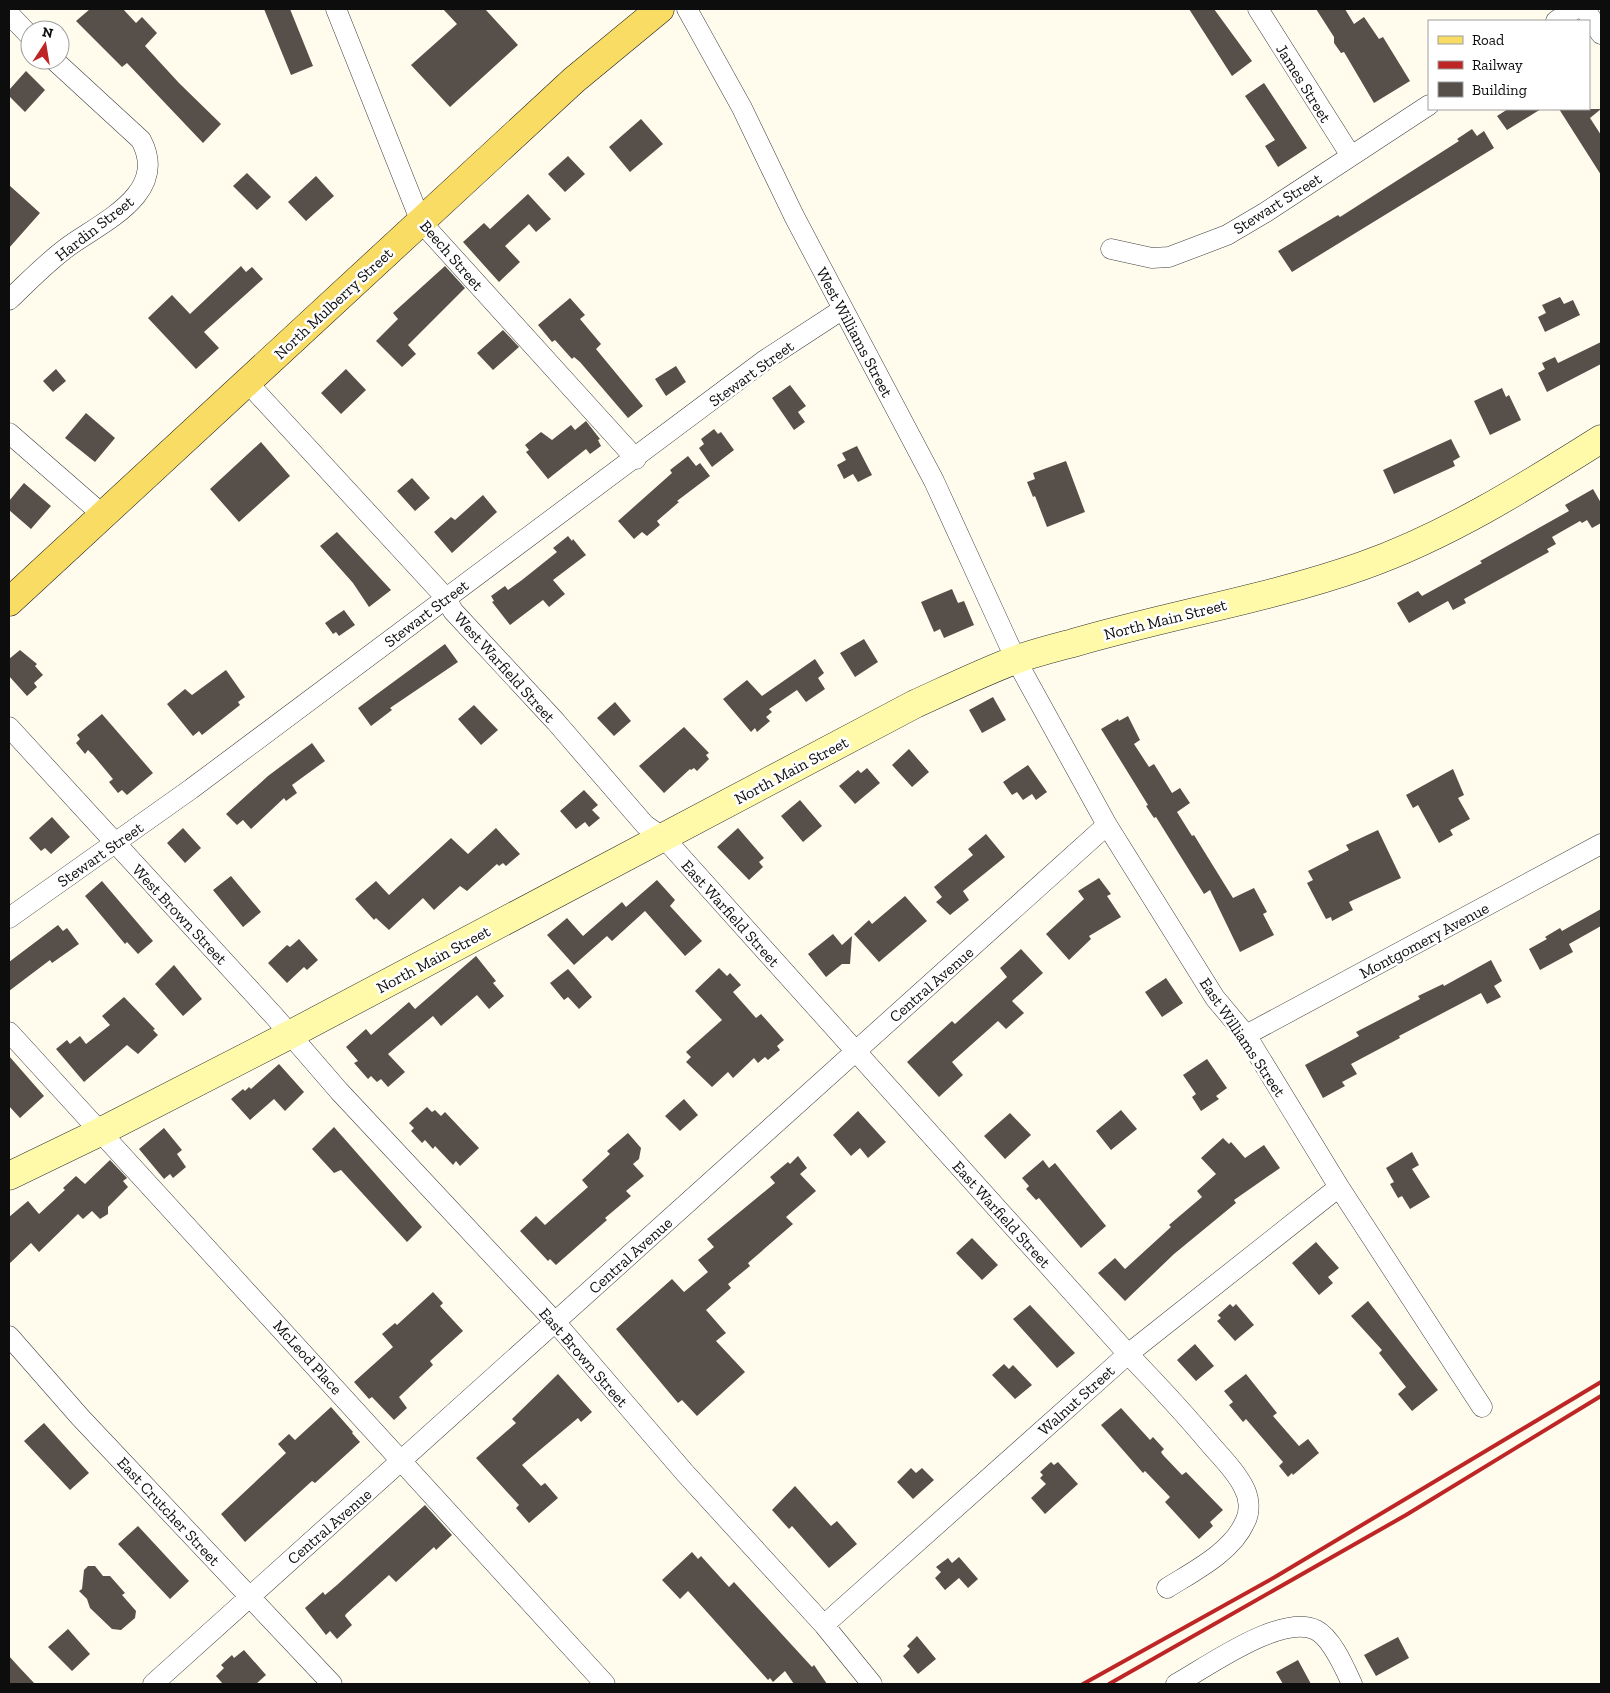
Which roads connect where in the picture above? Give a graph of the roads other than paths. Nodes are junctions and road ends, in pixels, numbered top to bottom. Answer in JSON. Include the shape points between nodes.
{"nodes":[{"id":1,"x":336,"y":9,"type":"edge"},
{"id":2,"x":660,"y":9,"type":"edge"},
{"id":3,"x":686,"y":9,"type":"edge"},
{"id":4,"x":1258,"y":9,"type":"edge"},
{"id":5,"x":1575,"y":9,"type":"edge"},
{"id":6,"x":1585,"y":9,"type":"edge"},
{"id":7,"x":9,"y":14,"type":"edge"},
{"id":8,"x":1558,"y":20,"type":"edge"},
{"id":9,"x":20,"y":26,"type":"edge"},
{"id":10,"x":1601,"y":34,"type":"edge"},
{"id":11,"x":65,"y":70,"type":"edge"},
{"id":12,"x":1428,"y":106,"type":"edge"},
{"id":13,"x":1351,"y":156,"type":"junction"},
{"id":14,"x":421,"y":222,"type":"junction"},
{"id":15,"x":1111,"y":249,"type":"dead end"},
{"id":16,"x":9,"y":300,"type":"edge"},
{"id":17,"x":843,"y":309,"type":"junction"},
{"id":18,"x":247,"y":382,"type":"junction"},
{"id":19,"x":9,"y":433,"type":"edge"},
{"id":20,"x":1601,"y":439,"type":"edge"},
{"id":21,"x":636,"y":459,"type":"junction"},
{"id":22,"x":103,"y":515,"type":"junction"},
{"id":23,"x":446,"y":598,"type":"junction"},
{"id":24,"x":9,"y":602,"type":"edge"},
{"id":25,"x":1016,"y":660,"type":"junction"},
{"id":26,"x":9,"y":727,"type":"edge"},
{"id":27,"x":1107,"y":825,"type":"junction"},
{"id":28,"x":664,"y":838,"type":"junction"},
{"id":29,"x":115,"y":842,"type":"junction"},
{"id":30,"x":1601,"y":844,"type":"edge"},
{"id":31,"x":9,"y":918,"type":"edge"},
{"id":32,"x":9,"y":1032,"type":"edge"},
{"id":33,"x":291,"y":1034,"type":"junction"},
{"id":34,"x":1246,"y":1035,"type":"junction"},
{"id":35,"x":855,"y":1051,"type":"junction"},
{"id":36,"x":100,"y":1132,"type":"junction"},
{"id":37,"x":9,"y":1176,"type":"edge"},
{"id":38,"x":1339,"y":1187,"type":"junction"},
{"id":39,"x":556,"y":1323,"type":"junction"},
{"id":40,"x":9,"y":1336,"type":"edge"},
{"id":41,"x":1128,"y":1354,"type":"junction"},
{"id":42,"x":1482,"y":1407,"type":"dead end"},
{"id":43,"x":403,"y":1461,"type":"junction"},
{"id":44,"x":1167,"y":1588,"type":"dead end"},
{"id":45,"x":249,"y":1596,"type":"junction"},
{"id":46,"x":824,"y":1626,"type":"junction"},
{"id":47,"x":153,"y":1684,"type":"edge"},
{"id":48,"x":332,"y":1684,"type":"edge"},
{"id":49,"x":605,"y":1684,"type":"edge"},
{"id":50,"x":872,"y":1684,"type":"edge"},
{"id":51,"x":1176,"y":1684,"type":"edge"},
{"id":52,"x":1352,"y":1684,"type":"edge"}],
"edges":[{"from":1,"to":14,"type":"street","name":"Beech Street"},
{"from":2,"to":14,"type":"main road","name":"North Mulberry Street","via":[[574,80]]},
{"from":3,"to":17,"type":"street","name":"West Williams Street","via":[[742,108]]},
{"from":4,"to":13,"type":"street","name":"James Street"},
{"from":5,"to":8,"type":"street"},
{"from":6,"to":10,"type":"street"},
{"from":7,"to":9,"type":"street"},
{"from":11,"to":16,"type":"street","name":"Hardin Street","via":[[141,140],[148,154],[148,168],[134,201],[67,248]]},
{"from":12,"to":13,"type":"street","name":"Stewart Street"},
{"from":13,"to":15,"type":"street","name":"Stewart Street","via":[[1266,212],[1187,251],[1152,258]]},
{"from":14,"to":18,"type":"main road","name":"North Mulberry Street"},
{"from":14,"to":21,"type":"street","name":"Beech Street"},
{"from":17,"to":21,"type":"street","name":"Stewart Street","via":[[765,360]]},
{"from":17,"to":25,"type":"street","name":"West Williams Street","via":[[934,481]]},
{"from":18,"to":22,"type":"main road","name":"North Mulberry Street"},
{"from":18,"to":23,"type":"street","name":"West Warfield Street"},
{"from":19,"to":22,"type":"street"},
{"from":20,"to":25,"type":"street","name":"North Main Street","via":[[1506,497],[1432,537],[1378,560],[1259,596],[1114,631]]},
{"from":21,"to":23,"type":"street","name":"Stewart Street"},
{"from":22,"to":24,"type":"main road","name":"North Mulberry Street"},
{"from":23,"to":28,"type":"street","name":"West Warfield Street","via":[[453,611],[556,722],[645,825]]},
{"from":23,"to":29,"type":"street","name":"Stewart Street"},
{"from":25,"to":27,"type":"street","name":"East Williams Street"},
{"from":25,"to":28,"type":"street","name":"North Main Street","via":[[915,704]]},
{"from":26,"to":29,"type":"street","name":"West Brown Street"},
{"from":27,"to":34,"type":"street","name":"East Williams Street","via":[[1215,998]]},
{"from":27,"to":35,"type":"street","name":"Central Avenue"},
{"from":28,"to":33,"type":"street","name":"North Main Street"},
{"from":28,"to":35,"type":"street","name":"East Warfield Street"},
{"from":29,"to":31,"type":"street","name":"Stewart Street"},
{"from":29,"to":33,"type":"street","name":"West Brown Street"},
{"from":30,"to":34,"type":"street","name":"Montgomery Avenue"},
{"from":32,"to":36,"type":"street","name":"McLeod Place"},
{"from":33,"to":36,"type":"street","name":"North Main Street"},
{"from":33,"to":39,"type":"street","name":"East Brown Street","via":[[339,1091]]},
{"from":34,"to":38,"type":"street","name":"East Williams Street"},
{"from":35,"to":39,"type":"street","name":"Central Avenue"},
{"from":35,"to":41,"type":"street","name":"East Warfield Street"},
{"from":36,"to":37,"type":"street","name":"North Main Street"},
{"from":36,"to":43,"type":"street","name":"McLeod Place"},
{"from":38,"to":41,"type":"street","name":"Walnut Street"},
{"from":38,"to":42,"type":"street","name":"East Williams Street"},
{"from":39,"to":43,"type":"street","name":"Central Avenue"},
{"from":39,"to":46,"type":"street","name":"East Brown Street","via":[[685,1474]]},
{"from":40,"to":45,"type":"street","name":"East Crutcher Street","via":[[80,1417]]},
{"from":41,"to":44,"type":"street","name":"East Warfield Street","via":[[1216,1451],[1244,1486],[1248,1498],[1246,1522],[1235,1539]]},
{"from":41,"to":46,"type":"street","name":"Walnut Street"},
{"from":43,"to":45,"type":"street","name":"Central Avenue"},
{"from":43,"to":49,"type":"street","name":"McLeod Place"},
{"from":45,"to":47,"type":"street","name":"Central Avenue"},
{"from":45,"to":48,"type":"street","name":"East Crutcher Street"},
{"from":46,"to":50,"type":"street","name":"East Brown Street"},
{"from":51,"to":52,"type":"street","via":[[1245,1645],[1272,1633],[1302,1627],[1316,1630],[1324,1636]]}]}
